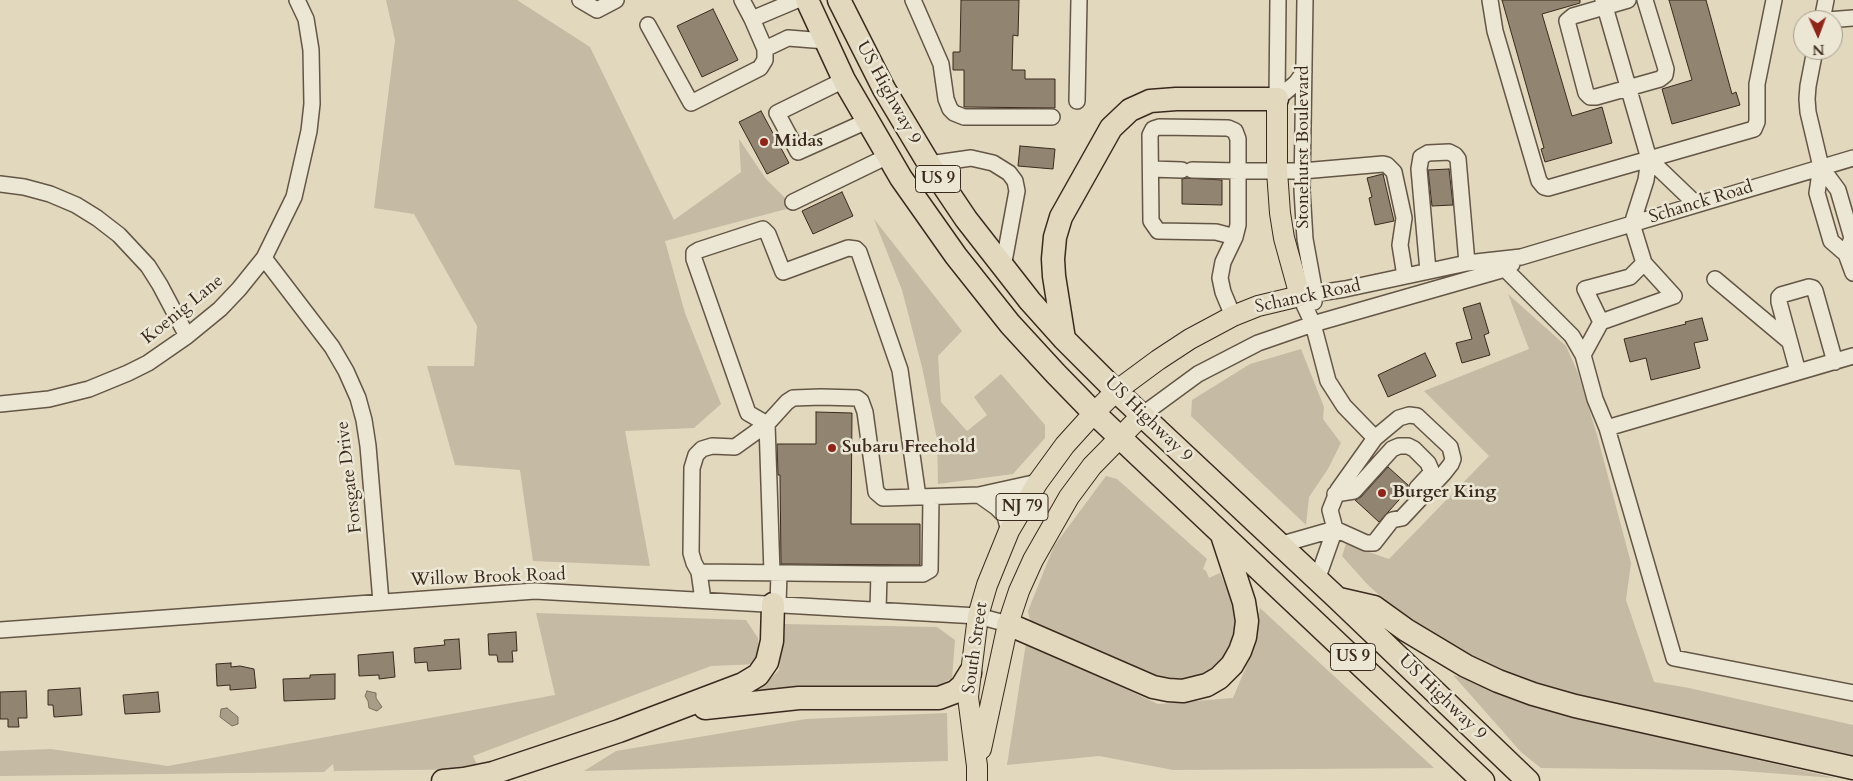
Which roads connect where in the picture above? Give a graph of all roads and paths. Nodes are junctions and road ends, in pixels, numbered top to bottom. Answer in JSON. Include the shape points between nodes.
{"nodes":[{"id":1,"x":297,"y":0,"type":"edge"},
{"id":2,"x":580,"y":0,"type":"edge"},
{"id":3,"x":616,"y":0,"type":"edge"},
{"id":4,"x":742,"y":0,"type":"edge"},
{"id":5,"x":797,"y":0,"type":"edge"},
{"id":6,"x":807,"y":0,"type":"edge"},
{"id":7,"x":839,"y":0,"type":"edge"},
{"id":8,"x":913,"y":0,"type":"edge"},
{"id":9,"x":1079,"y":0,"type":"edge"},
{"id":10,"x":1278,"y":0,"type":"edge"},
{"id":11,"x":1304,"y":0,"type":"edge"},
{"id":12,"x":1490,"y":0,"type":"edge"},
{"id":13,"x":1628,"y":0,"type":"edge"},
{"id":14,"x":1644,"y":0,"type":"edge"},
{"id":15,"x":1774,"y":0,"type":"edge"},
{"id":16,"x":1604,"y":3,"type":"edge"},
{"id":17,"x":752,"y":19,"type":"junction"},
{"id":18,"x":648,"y":25,"type":"dead end"},
{"id":19,"x":826,"y":41,"type":"junction"},
{"id":20,"x":765,"y":49,"type":"junction"},
{"id":21,"x":1814,"y":60,"type":"edge"},
{"id":22,"x":1304,"y":72,"type":"junction"},
{"id":23,"x":844,"y":80,"type":"junction"},
{"id":24,"x":1628,"y":88,"type":"junction"},
{"id":25,"x":1277,"y":99,"type":"junction"},
{"id":26,"x":1077,"y":101,"type":"dead end"},
{"id":27,"x":1052,"y":117,"type":"dead end"},
{"id":28,"x":867,"y":121,"type":"junction"},
{"id":29,"x":888,"y":156,"type":"junction"},
{"id":30,"x":1853,"y":158,"type":"edge"},
{"id":31,"x":1649,"y":159,"type":"junction"},
{"id":32,"x":929,"y":164,"type":"junction"},
{"id":33,"x":1821,"y":166,"type":"junction"},
{"id":34,"x":1151,"y":169,"type":"junction"},
{"id":35,"x":1302,"y":170,"type":"junction"},
{"id":36,"x":1238,"y":171,"type":"junction"},
{"id":37,"x":1277,"y":172,"type":"junction"},
{"id":38,"x":0,"y":184,"type":"edge"},
{"id":39,"x":793,"y":202,"type":"dead end"},
{"id":40,"x":1696,"y":204,"type":"junction"},
{"id":41,"x":1632,"y":224,"type":"junction"},
{"id":42,"x":1234,"y":236,"type":"junction"},
{"id":43,"x":1850,"y":253,"type":"edge"},
{"id":44,"x":1521,"y":257,"type":"junction"},
{"id":45,"x":264,"y":258,"type":"junction"},
{"id":46,"x":1644,"y":262,"type":"junction"},
{"id":47,"x":1467,"y":263,"type":"junction"},
{"id":48,"x":1002,"y":267,"type":"junction"},
{"id":49,"x":1505,"y":270,"type":"junction"},
{"id":50,"x":1428,"y":271,"type":"junction"},
{"id":51,"x":1853,"y":273,"type":"edge"},
{"id":52,"x":1405,"y":276,"type":"junction"},
{"id":53,"x":1715,"y":279,"type":"dead end"},
{"id":54,"x":1308,"y":295,"type":"junction"},
{"id":55,"x":1233,"y":316,"type":"junction"},
{"id":56,"x":1602,"y":322,"type":"junction"},
{"id":57,"x":1313,"y":324,"type":"junction"},
{"id":58,"x":187,"y":336,"type":"junction"},
{"id":59,"x":1064,"y":339,"type":"junction"},
{"id":60,"x":1790,"y":341,"type":"junction"},
{"id":61,"x":1583,"y":355,"type":"junction"},
{"id":62,"x":1853,"y":356,"type":"edge"},
{"id":63,"x":1835,"y":362,"type":"junction"},
{"id":64,"x":1798,"y":372,"type":"junction"},
{"id":65,"x":1116,"y":391,"type":"junction"},
{"id":66,"x":0,"y":404,"type":"edge"},
{"id":67,"x":1094,"y":413,"type":"junction"},
{"id":68,"x":1142,"y":415,"type":"junction"},
{"id":69,"x":768,"y":424,"type":"junction"},
{"id":70,"x":1607,"y":428,"type":"junction"},
{"id":71,"x":1120,"y":437,"type":"junction"},
{"id":72,"x":1375,"y":438,"type":"junction"},
{"id":73,"x":1038,"y":482,"type":"junction"},
{"id":74,"x":1335,"y":494,"type":"junction"},
{"id":75,"x":979,"y":496,"type":"junction"},
{"id":76,"x":925,"y":497,"type":"junction"},
{"id":77,"x":1392,"y":520,"type":"junction"},
{"id":78,"x":1335,"y":529,"type":"junction"},
{"id":79,"x":1009,"y":531,"type":"junction"},
{"id":80,"x":1222,"y":534,"type":"junction"},
{"id":81,"x":1279,"y":545,"type":"junction"},
{"id":82,"x":699,"y":572,"type":"junction"},
{"id":83,"x":775,"y":573,"type":"junction"},
{"id":84,"x":879,"y":574,"type":"junction"},
{"id":85,"x":1317,"y":580,"type":"junction"},
{"id":86,"x":1338,"y":599,"type":"junction"},
{"id":87,"x":703,"y":600,"type":"junction"},
{"id":88,"x":381,"y":602,"type":"junction"},
{"id":89,"x":776,"y":604,"type":"junction"},
{"id":90,"x":878,"y":610,"type":"junction"},
{"id":91,"x":978,"y":616,"type":"junction"},
{"id":92,"x":1008,"y":624,"type":"junction"},
{"id":93,"x":0,"y":630,"type":"edge"},
{"id":94,"x":970,"y":673,"type":"junction"},
{"id":95,"x":1853,"y":693,"type":"edge"},
{"id":96,"x":657,"y":717,"type":"junction"},
{"id":97,"x":1853,"y":768,"type":"edge"},
{"id":98,"x":977,"y":774,"type":"edge"},
{"id":99,"x":443,"y":781,"type":"edge"},
{"id":100,"x":1483,"y":781,"type":"edge"},
{"id":101,"x":1528,"y":781,"type":"edge"}],
"edges":[{"from":1,"to":45,"type":"street","name":"Koenig Lane","via":[[306,19],[311,50],[309,131],[294,197]]},
{"from":2,"to":3,"type":"street","via":[[597,10]]},
{"from":4,"to":17,"type":"street"},
{"from":5,"to":17,"type":"street"},
{"from":6,"to":19,"type":"highway","name":"US Highway 9","number":"US 9"},
{"from":7,"to":32,"type":"highway","name":"US Highway 9","number":"US 9","via":[[884,89]]},
{"from":8,"to":27,"type":"street","via":[[941,64],[946,99],[954,113],[964,117]]},
{"from":9,"to":26,"type":"street"},
{"from":10,"to":25,"type":"street","name":"Stonehurst Boulevard"},
{"from":11,"to":22,"type":"street","name":"Stonehurst Boulevard"},
{"from":12,"to":31,"type":"street","via":[[1495,30],[1542,185],[1551,188]]},
{"from":13,"to":16,"type":"street"},
{"from":14,"to":24,"type":"street","via":[[1666,73],[1660,79]]},
{"from":15,"to":31,"type":"street","via":[[1756,84],[1756,126],[1750,131]]},
{"from":16,"to":24,"type":"street"},
{"from":16,"to":24,"type":"street","via":[[1571,16],[1567,26],[1588,96],[1596,97]]},
{"from":17,"to":20,"type":"street"},
{"from":18,"to":20,"type":"street","via":[[691,103],[760,68],[765,60]]},
{"from":19,"to":20,"type":"street","via":[[788,38]]},
{"from":19,"to":23,"type":"highway","name":"US Highway 9","number":"US 9"},
{"from":21,"to":33,"type":"street","via":[[1807,99]]},
{"from":22,"to":25,"type":"street"},
{"from":22,"to":35,"type":"street","name":"Stonehurst Boulevard"},
{"from":23,"to":28,"type":"highway","name":"US Highway 9","number":"US 9"},
{"from":23,"to":28,"type":"street","via":[[777,113],[798,152]]},
{"from":24,"to":31,"type":"street"},
{"from":25,"to":37,"type":"main road","name":"Stonehurst Boulevard"},
{"from":25,"to":59,"type":"highway","via":[[1150,101],[1130,110],[1111,128],[1061,217],[1055,237],[1054,276]]},
{"from":28,"to":29,"type":"highway","name":"US Highway 9","number":"US 9"},
{"from":29,"to":39,"type":"street"},
{"from":29,"to":67,"type":"highway","name":"US Highway 9","number":"US 9","via":[[928,217],[1010,324]]},
{"from":30,"to":33,"type":"street","name":"Schanck Road"},
{"from":31,"to":40,"type":"street"},
{"from":31,"to":41,"type":"street"},
{"from":32,"to":48,"type":"highway","name":"US Highway 9","number":"US 9"},
{"from":32,"to":48,"type":"street","via":[[971,158],[993,163],[1015,181],[1017,191]]},
{"from":33,"to":40,"type":"street","name":"Schanck Road"},
{"from":33,"to":43,"type":"street","via":[[1838,190],[1852,238]]},
{"from":33,"to":43,"type":"street","via":[[1818,193],[1831,241]]},
{"from":34,"to":36,"type":"street"},
{"from":34,"to":36,"type":"street","via":[[1150,135],[1155,128],[1228,128],[1237,136]]},
{"from":34,"to":42,"type":"street","via":[[1151,221],[1158,231],[1216,232]]},
{"from":35,"to":37,"type":"street"},
{"from":35,"to":52,"type":"street","via":[[1383,164],[1392,169],[1404,218],[1400,245]]},
{"from":35,"to":54,"type":"street","name":"Stonehurst Boulevard"},
{"from":36,"to":37,"type":"street"},
{"from":36,"to":42,"type":"street","via":[[1238,217]]},
{"from":37,"to":54,"type":"main road","name":"Stonehurst Boulevard","via":[[1284,238]]},
{"from":38,"to":58,"type":"street","via":[[50,194],[98,218],[119,235],[148,266]]},
{"from":40,"to":41,"type":"street","name":"Schanck Road"},
{"from":41,"to":44,"type":"street","name":"Schanck Road"},
{"from":41,"to":46,"type":"street"},
{"from":42,"to":55,"type":"street","via":[[1220,278]]},
{"from":43,"to":51,"type":"street"},
{"from":44,"to":47,"type":"street","name":"Schanck Road"},
{"from":44,"to":49,"type":"street","name":"Schanck Road"},
{"from":45,"to":58,"type":"street","name":"Koenig Lane","via":[[240,289]]},
{"from":45,"to":88,"type":"street","name":"Forsgate Drive","via":[[332,348],[358,398],[368,446]]},
{"from":46,"to":56,"type":"street","via":[[1630,277],[1585,289]]},
{"from":46,"to":56,"type":"street","via":[[1674,296]]},
{"from":47,"to":50,"type":"street","name":"Schanck Road"},
{"from":47,"to":50,"type":"street","via":[[1458,159],[1448,152],[1428,153],[1421,157],[1420,169]]},
{"from":48,"to":59,"type":"highway","name":"US Highway 9","number":"US 9"},
{"from":49,"to":57,"type":"street","name":"Schanck Road"},
{"from":49,"to":61,"type":"street","via":[[1572,336]]},
{"from":50,"to":52,"type":"street","name":"Schanck Road"},
{"from":52,"to":54,"type":"street","name":"Schanck Road"},
{"from":53,"to":60,"type":"street"},
{"from":54,"to":55,"type":"main road","name":"Schanck Road","via":[[1266,304]]},
{"from":54,"to":57,"type":"street","name":"Stonehurst Boulevard"},
{"from":55,"to":65,"type":"main road","name":"Schanck Road","via":[[1190,339]]},
{"from":56,"to":61,"type":"street"},
{"from":57,"to":68,"type":"street","name":"Schanck Road","via":[[1258,343],[1222,360],[1184,383]]},
{"from":57,"to":72,"type":"street","name":"Stonehurst Boulevard","via":[[1328,380],[1344,406]]},
{"from":58,"to":66,"type":"street","name":"Koenig Lane","via":[[148,363],[89,389]]},
{"from":59,"to":65,"type":"highway","name":"US Highway 9","number":"US 9"},
{"from":60,"to":63,"type":"street","via":[[1779,297],[1813,288]]},
{"from":60,"to":64,"type":"street"},
{"from":61,"to":70,"type":"street"},
{"from":62,"to":63,"type":"street"},
{"from":63,"to":64,"type":"street"},
{"from":64,"to":70,"type":"street"},
{"from":65,"to":67,"type":"main road","name":"South Street","number":"NJ 79"},
{"from":65,"to":68,"type":"highway","name":"US Highway 9","number":"US 9"},
{"from":67,"to":71,"type":"highway","name":"US Highway 9","number":"US 9"},
{"from":67,"to":73,"type":"main road","name":"South Street","number":"NJ 79"},
{"from":68,"to":71,"type":"main road","name":"South Street","number":"NJ 79"},
{"from":68,"to":81,"type":"highway","name":"US Highway 9","number":"US 9"},
{"from":69,"to":76,"type":"street","via":[[793,398],[857,398],[864,406],[876,492],[882,498]]},
{"from":69,"to":76,"type":"street","via":[[748,413],[694,253],[763,229],[783,272],[854,248],[859,252],[900,370]]},
{"from":69,"to":82,"type":"street","via":[[736,447],[712,446],[696,455],[692,468],[692,553]]},
{"from":69,"to":83,"type":"street"},
{"from":70,"to":95,"type":"street","via":[[1674,658]]},
{"from":71,"to":80,"type":"highway","name":"US Highway 9","number":"US 9"},
{"from":71,"to":92,"type":"main road","name":"South Street","number":"NJ 79","via":[[1092,466],[1058,514],[1019,591]]},
{"from":72,"to":74,"type":"street"},
{"from":72,"to":77,"type":"street","via":[[1399,418],[1417,416],[1452,451],[1453,459],[1444,473],[1402,518]]},
{"from":73,"to":75,"type":"street"},
{"from":73,"to":79,"type":"main road","name":"South Street","number":"NJ 79"},
{"from":74,"to":77,"type":"street","via":[[1354,491],[1392,449],[1408,446],[1428,463],[1430,474],[1396,510]]},
{"from":74,"to":78,"type":"street","via":[[1330,510]]},
{"from":75,"to":76,"type":"street"},
{"from":75,"to":79,"type":"street","via":[[1005,516]]},
{"from":76,"to":84,"type":"street","via":[[930,570],[923,574]]},
{"from":77,"to":78,"type":"street","via":[[1374,542],[1366,544]]},
{"from":78,"to":81,"type":"street"},
{"from":78,"to":85,"type":"street"},
{"from":79,"to":91,"type":"main road","name":"South Street","number":"NJ 79"},
{"from":80,"to":92,"type":"highway","via":[[1244,602],[1245,637],[1232,665],[1207,685],[1183,691],[1152,687]]},
{"from":80,"to":100,"type":"highway","name":"US Highway 9","number":"US 9"},
{"from":81,"to":85,"type":"highway","name":"US Highway 9","number":"US 9"},
{"from":82,"to":83,"type":"street"},
{"from":82,"to":87,"type":"street"},
{"from":83,"to":84,"type":"street"},
{"from":83,"to":89,"type":"street"},
{"from":84,"to":90,"type":"street"},
{"from":85,"to":86,"type":"highway","name":"US Highway 9","number":"US 9"},
{"from":86,"to":97,"type":"highway","via":[[1374,607],[1466,666],[1533,694]]},
{"from":86,"to":101,"type":"highway","name":"US Highway 9","number":"US 9"},
{"from":87,"to":88,"type":"street","name":"Willow Brook Road","via":[[534,591]]},
{"from":87,"to":89,"type":"street","name":"Willow Brook Road"},
{"from":88,"to":93,"type":"street","name":"Willow Brook Road"},
{"from":89,"to":90,"type":"street","name":"Willow Brook Road"},
{"from":89,"to":96,"type":"highway","via":[[771,651],[768,662],[758,675],[743,684]]},
{"from":90,"to":91,"type":"street","name":"Willow Brook Road"},
{"from":91,"to":92,"type":"street","name":"Willow Brook Road"},
{"from":91,"to":94,"type":"main road","name":"South Street","number":"NJ 79"},
{"from":92,"to":98,"type":"main road","name":"South Street","number":"NJ 79"},
{"from":94,"to":96,"type":"highway","via":[[955,692],[939,698],[799,698],[700,708]]},
{"from":94,"to":98,"type":"main road","name":"South Street","number":"NJ 79","via":[[968,697]]},
{"from":96,"to":99,"type":"highway","via":[[493,773]]}]}
